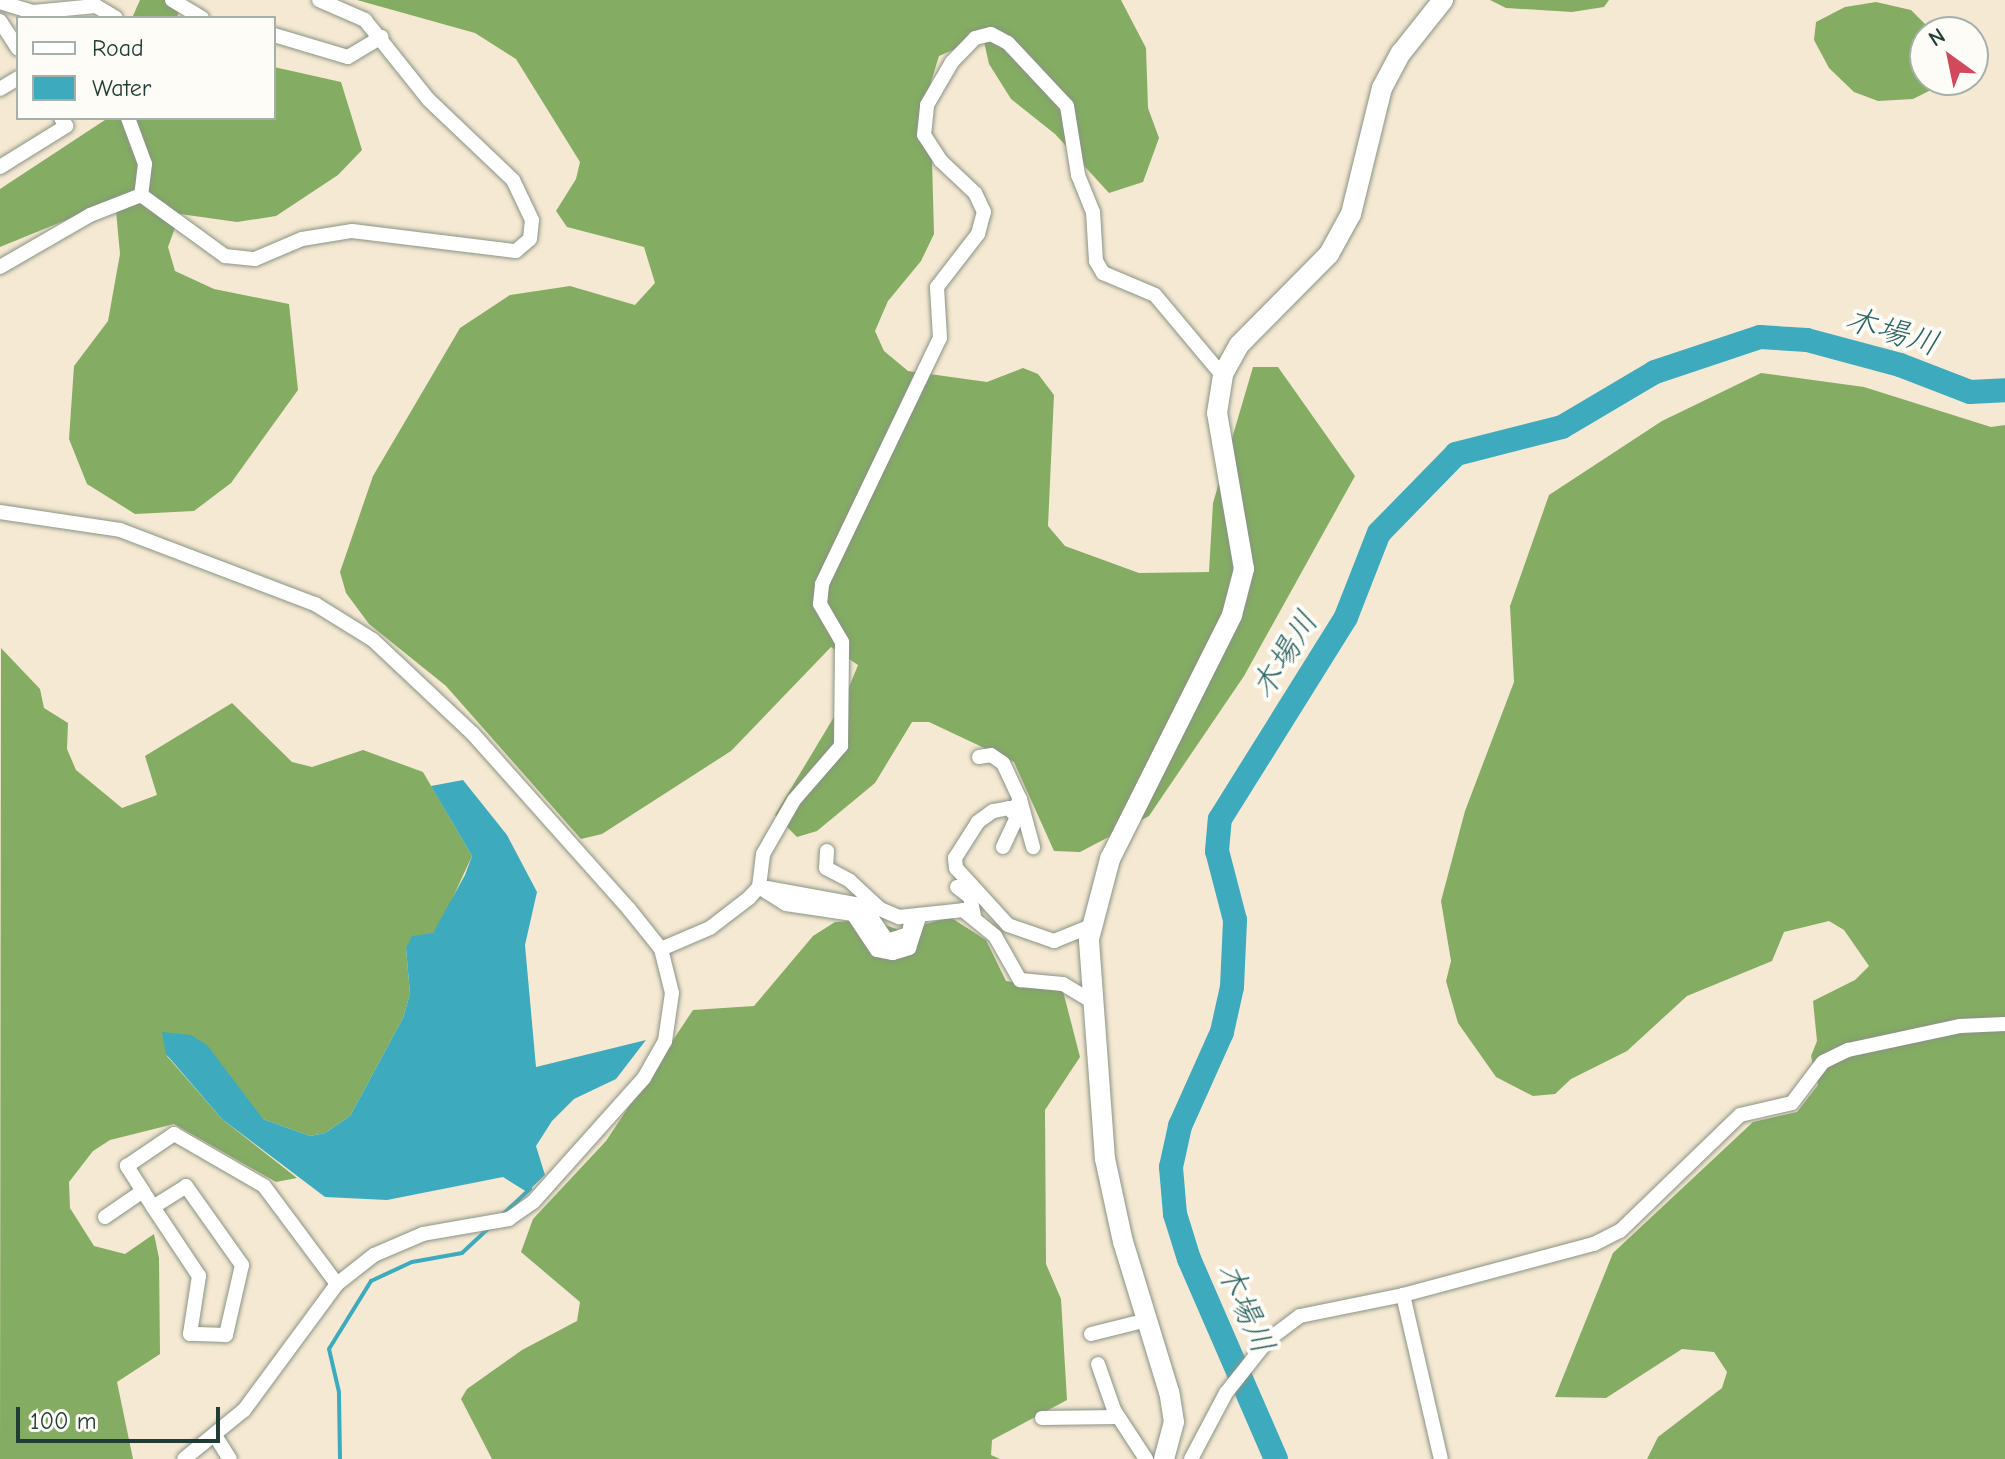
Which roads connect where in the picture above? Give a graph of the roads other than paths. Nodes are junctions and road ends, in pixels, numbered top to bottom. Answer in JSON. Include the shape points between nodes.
{"nodes":[{"id":1,"x":172,"y":0,"type":"edge"},
{"id":2,"x":319,"y":0,"type":"edge"},
{"id":3,"x":1443,"y":0,"type":"edge"},
{"id":4,"x":0,"y":2,"type":"edge"},
{"id":5,"x":113,"y":16,"type":"edge"},
{"id":6,"x":199,"y":16,"type":"edge"},
{"id":7,"x":0,"y":21,"type":"edge"},
{"id":8,"x":276,"y":36,"type":"edge"},
{"id":9,"x":381,"y":37,"type":"junction"},
{"id":10,"x":16,"y":46,"type":"edge"},
{"id":11,"x":62,"y":120,"type":"edge"},
{"id":12,"x":129,"y":120,"type":"edge"},
{"id":13,"x":0,"y":167,"type":"edge"},
{"id":14,"x":141,"y":195,"type":"junction"},
{"id":15,"x":0,"y":267,"type":"edge"},
{"id":16,"x":1223,"y":376,"type":"junction"},
{"id":17,"x":0,"y":512,"type":"edge"},
{"id":18,"x":979,"y":757,"type":"dead end"},
{"id":19,"x":1016,"y":805,"type":"junction"},
{"id":20,"x":1003,"y":847,"type":"dead end"},
{"id":21,"x":1033,"y":847,"type":"dead end"},
{"id":22,"x":827,"y":851,"type":"dead end"},
{"id":23,"x":759,"y":887,"type":"junction"},
{"id":24,"x":957,"y":887,"type":"dead end"},
{"id":25,"x":993,"y":906,"type":"junction"},
{"id":26,"x":916,"y":916,"type":"junction"},
{"id":27,"x":978,"y":918,"type":"junction"},
{"id":28,"x":1091,"y":926,"type":"junction"},
{"id":29,"x":661,"y":949,"type":"junction"},
{"id":30,"x":1090,"y":1000,"type":"junction"},
{"id":31,"x":2005,"y":1024,"type":"edge"},
{"id":32,"x":143,"y":1191,"type":"junction"},
{"id":33,"x":153,"y":1207,"type":"junction"},
{"id":34,"x":105,"y":1217,"type":"dead end"},
{"id":35,"x":337,"y":1284,"type":"junction"},
{"id":36,"x":1403,"y":1295,"type":"junction"},
{"id":37,"x":1147,"y":1320,"type":"junction"},
{"id":38,"x":1091,"y":1334,"type":"dead end"},
{"id":39,"x":1098,"y":1364,"type":"dead end"},
{"id":40,"x":1118,"y":1417,"type":"junction"},
{"id":41,"x":1042,"y":1418,"type":"dead end"},
{"id":42,"x":216,"y":1437,"type":"junction"},
{"id":43,"x":184,"y":1459,"type":"edge"},
{"id":44,"x":230,"y":1459,"type":"edge"},
{"id":45,"x":1146,"y":1459,"type":"edge"},
{"id":46,"x":1164,"y":1459,"type":"edge"},
{"id":47,"x":1191,"y":1459,"type":"edge"},
{"id":48,"x":1441,"y":1459,"type":"edge"}],
"edges":[{"from":1,"to":6,"type":"street"},
{"from":2,"to":9,"type":"street","via":[[365,20]]},
{"from":3,"to":16,"type":"street","via":[[1401,53],[1382,88],[1351,214],[1329,254],[1239,345]]},
{"from":4,"to":5,"type":"street","via":[[33,12],[96,6]]},
{"from":7,"to":10,"type":"street"},
{"from":8,"to":9,"type":"street","via":[[348,57]]},
{"from":9,"to":14,"type":"street","via":[[428,99],[513,180],[531,208],[530,239],[516,251],[352,231],[302,239],[255,259],[225,256]]},
{"from":11,"to":13,"type":"street","via":[[66,126]]},
{"from":12,"to":14,"type":"street","via":[[145,164]]},
{"from":14,"to":15,"type":"street","via":[[90,215]]},
{"from":16,"to":23,"type":"street","via":[[1155,295],[1103,273],[1096,261],[1093,212],[1078,175],[1067,106],[1008,43],[991,34],[975,38],[952,62],[927,105],[924,135],[941,161],[975,193],[984,212],[978,234],[937,287],[940,338],[822,584],[820,604],[842,642],[841,746],[794,800],[763,854]]},
{"from":16,"to":28,"type":"street","via":[[1217,413],[1244,569],[1232,615],[1110,859]]},
{"from":17,"to":29,"type":"street","via":[[120,530],[315,604],[373,640],[473,734]]},
{"from":18,"to":19,"type":"street","via":[[991,755],[1003,763]]},
{"from":19,"to":20,"type":"street","via":[[1014,830]]},
{"from":19,"to":21,"type":"street"},
{"from":19,"to":25,"type":"street","via":[[978,822],[955,858],[956,868]]},
{"from":22,"to":26,"type":"street","via":[[826,868],[850,881],[880,909],[899,917]]},
{"from":23,"to":26,"type":"street","via":[[786,904],[853,914],[877,950],[893,953],[909,948]]},
{"from":23,"to":29,"type":"street","via":[[710,928]]},
{"from":24,"to":27,"type":"street","via":[[970,897]]},
{"from":25,"to":27,"type":"street"},
{"from":25,"to":28,"type":"street","via":[[1008,925],[1054,941]]},
{"from":26,"to":27,"type":"street","via":[[963,910]]},
{"from":27,"to":30,"type":"street","via":[[1020,980],[1063,984]]},
{"from":28,"to":30,"type":"street"},
{"from":29,"to":35,"type":"street","via":[[672,993],[665,1041],[644,1078],[583,1151],[533,1202],[508,1219],[397,1241]]},
{"from":30,"to":37,"type":"street","via":[[1105,1159]]},
{"from":31,"to":36,"type":"street","via":[[1960,1026],[1848,1050],[1823,1062],[1792,1103],[1740,1115],[1620,1231],[1594,1244]]},
{"from":32,"to":33,"type":"street"},
{"from":32,"to":34,"type":"street"},
{"from":32,"to":35,"type":"street","via":[[127,1166],[174,1134],[264,1186]]},
{"from":33,"to":33,"type":"street","via":[[199,1276],[190,1334],[226,1335],[242,1265],[186,1186]]},
{"from":35,"to":42,"type":"street","via":[[282,1363]]},
{"from":36,"to":47,"type":"street","via":[[1300,1316],[1268,1340],[1226,1393]]},
{"from":36,"to":48,"type":"street"},
{"from":37,"to":38,"type":"street"},
{"from":37,"to":46,"type":"street","via":[[1174,1422]]},
{"from":39,"to":40,"type":"street"},
{"from":40,"to":41,"type":"street"},
{"from":40,"to":45,"type":"street"},
{"from":42,"to":43,"type":"street"},
{"from":42,"to":44,"type":"street"}]}
